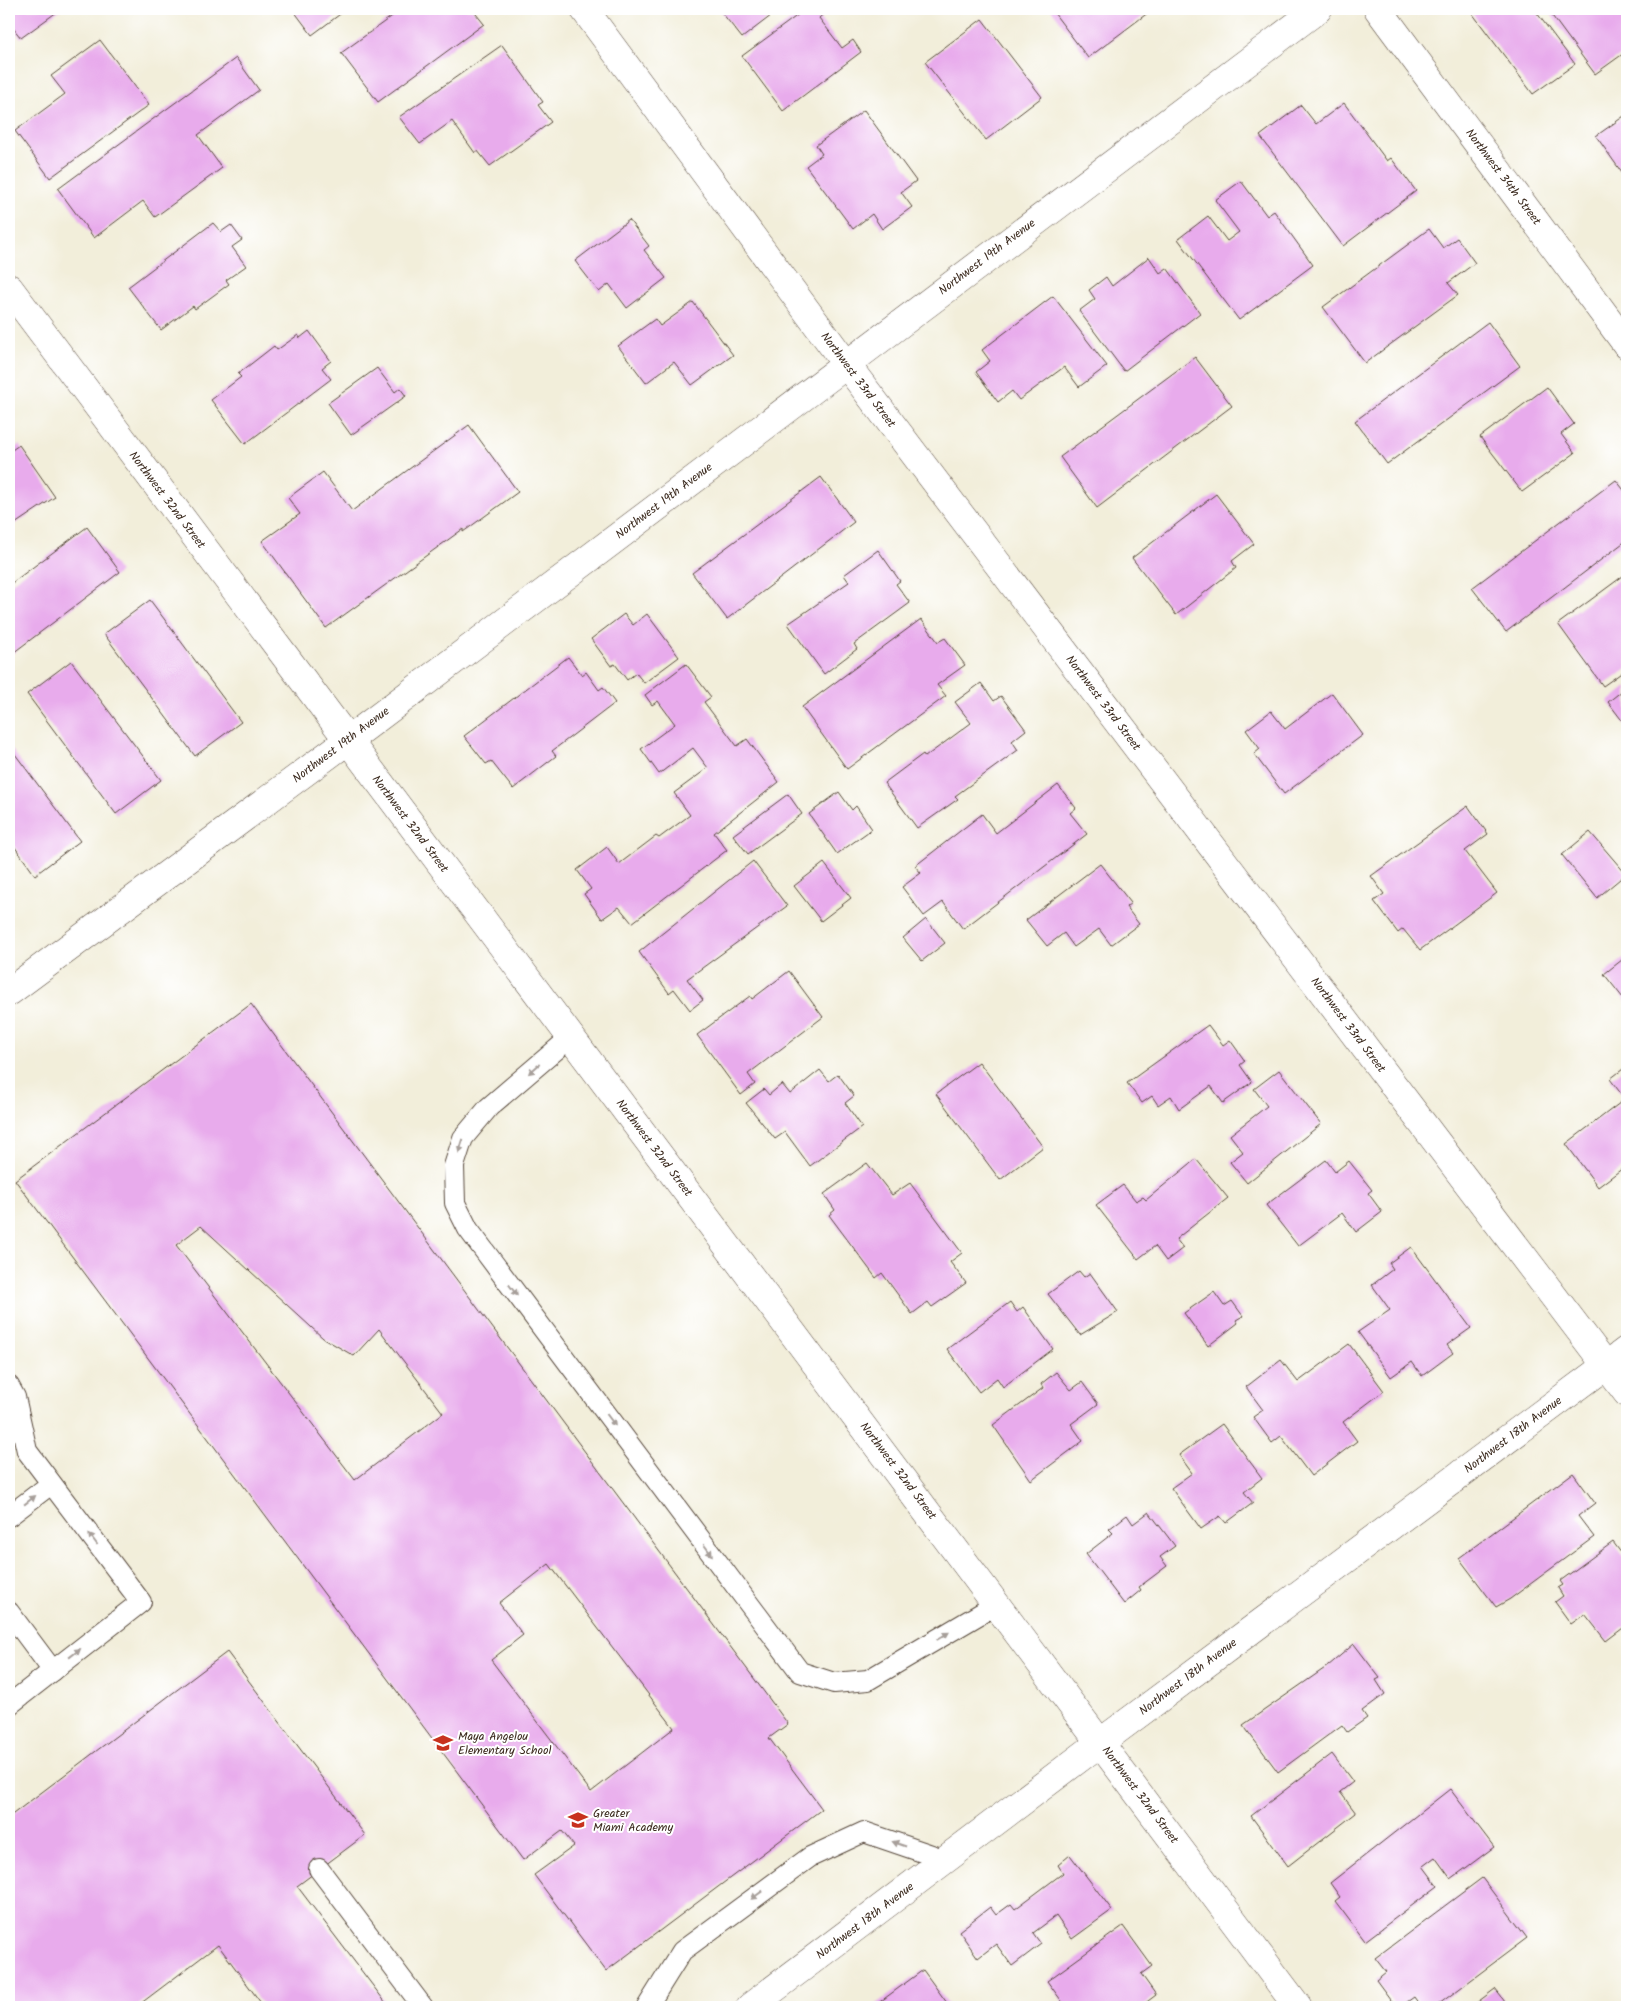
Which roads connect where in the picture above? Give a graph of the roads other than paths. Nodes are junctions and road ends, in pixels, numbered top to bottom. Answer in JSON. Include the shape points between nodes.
{"nodes":[{"id":1,"x":584,"y":9,"type":"edge"},
{"id":2,"x":1318,"y":9,"type":"edge"},
{"id":3,"x":1378,"y":9,"type":"edge"},
{"id":4,"x":9,"y":288,"type":"edge"},
{"id":5,"x":1627,"y":345,"type":"edge"},
{"id":6,"x":846,"y":364,"type":"junction"},
{"id":7,"x":348,"y":741,"type":"junction"},
{"id":8,"x":9,"y":992,"type":"edge"},
{"id":9,"x":571,"y":1037,"type":"junction"},
{"id":10,"x":1617,"y":1358,"type":"edge"},
{"id":11,"x":9,"y":1386,"type":"edge"},
{"id":12,"x":1627,"y":1393,"type":"edge"},
{"id":13,"x":51,"y":1484,"type":"junction"},
{"id":14,"x":9,"y":1516,"type":"edge"},
{"id":15,"x":998,"y":1604,"type":"junction"},
{"id":16,"x":9,"y":1612,"type":"edge"},
{"id":17,"x":53,"y":1671,"type":"junction"},
{"id":18,"x":9,"y":1705,"type":"edge"},
{"id":19,"x":1100,"y":1742,"type":"junction"},
{"id":20,"x":946,"y":1860,"type":"junction"},
{"id":21,"x":319,"y":1870,"type":"dead end"},
{"id":22,"x":423,"y":2007,"type":"edge"},
{"id":23,"x":647,"y":2007,"type":"edge"},
{"id":24,"x":750,"y":2007,"type":"edge"},
{"id":25,"x":1298,"y":2007,"type":"edge"}],
"edges":[{"from":1,"to":6,"type":"street","name":"Northwest 33rd Street"},
{"from":2,"to":6,"type":"street","name":"Northwest 19th Avenue"},
{"from":3,"to":5,"type":"street","name":"Northwest 34th Street"},
{"from":4,"to":7,"type":"street","name":"Northwest 32nd Street"},
{"from":6,"to":7,"type":"street","name":"Northwest 19th Avenue"},
{"from":6,"to":10,"type":"street","name":"Northwest 33rd Street"},
{"from":7,"to":8,"type":"street","name":"Northwest 19th Avenue"},
{"from":7,"to":9,"type":"street","name":"Northwest 32nd Street"},
{"from":9,"to":15,"type":"street","name":"Northwest 32nd Street"},
{"from":9,"to":15,"type":"lane","one_way":true,"via":[[489,1107],[463,1138],[454,1166],[455,1203],[468,1230],[800,1672],[834,1683],[868,1680]]},
{"from":10,"to":12,"type":"street","name":"Northwest 33rd Street"},
{"from":10,"to":19,"type":"street","name":"Northwest 18th Avenue"},
{"from":11,"to":13,"type":"lane","via":[[15,1397],[27,1451]]},
{"from":14,"to":13,"type":"lane","one_way":true},
{"from":17,"to":13,"type":"lane","one_way":true,"via":[[141,1602]]},
{"from":15,"to":19,"type":"street","name":"Northwest 32nd Street"},
{"from":16,"to":17,"type":"lane"},
{"from":17,"to":18,"type":"lane"},
{"from":19,"to":20,"type":"street","name":"Northwest 18th Avenue"},
{"from":19,"to":25,"type":"street","name":"Northwest 32nd Street"},
{"from":20,"to":23,"type":"lane","one_way":true,"via":[[864,1832],[810,1857],[682,1951]]},
{"from":20,"to":24,"type":"street","name":"Northwest 18th Avenue"},
{"from":21,"to":22,"type":"lane"}]}
